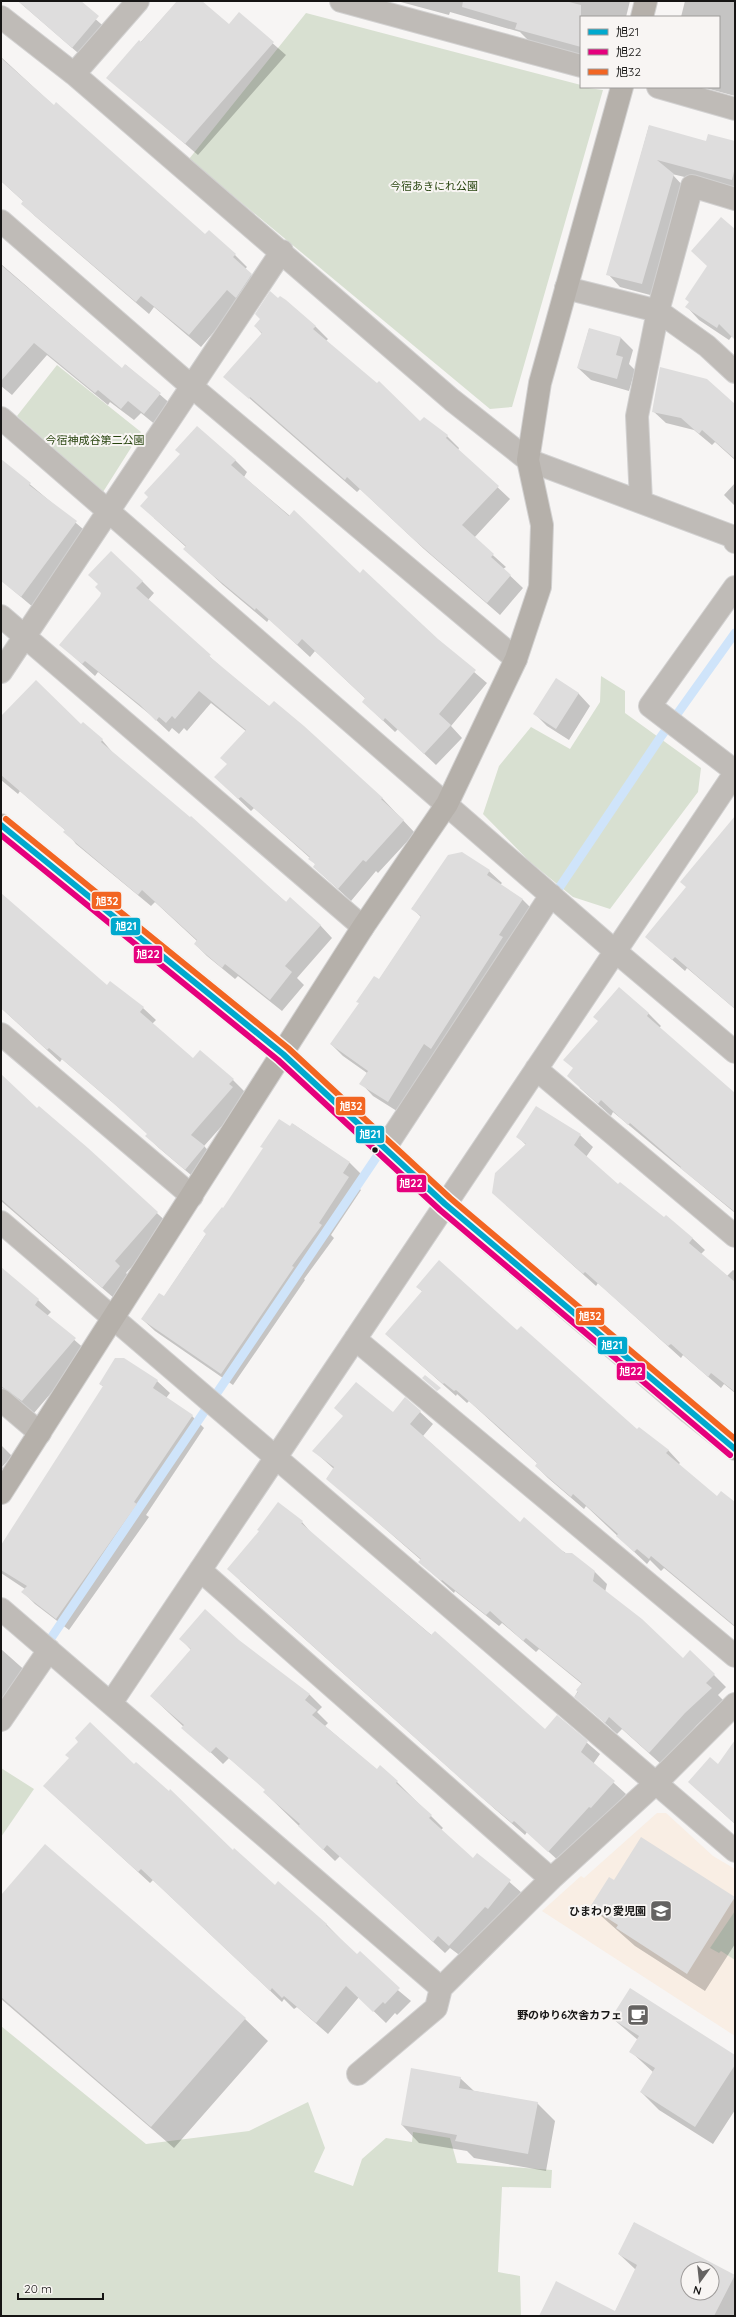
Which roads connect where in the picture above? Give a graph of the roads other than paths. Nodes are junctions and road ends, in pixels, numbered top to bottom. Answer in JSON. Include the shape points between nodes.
{"nodes":[{"id":1,"x":138,"y":1,"type":"edge"},
{"id":2,"x":341,"y":1,"type":"edge"},
{"id":3,"x":646,"y":1,"type":"edge"},
{"id":4,"x":642,"y":16,"type":"edge"},
{"id":5,"x":1,"y":17,"type":"edge"},
{"id":6,"x":580,"y":66,"type":"edge"},
{"id":7,"x":74,"y":74,"type":"junction"},
{"id":8,"x":622,"y":88,"type":"edge"},
{"id":9,"x":662,"y":88,"type":"edge"},
{"id":10,"x":735,"y":109,"type":"edge"},
{"id":11,"x":735,"y":199,"type":"edge"},
{"id":12,"x":1,"y":222,"type":"edge"},
{"id":13,"x":282,"y":251,"type":"junction"},
{"id":14,"x":566,"y":288,"type":"junction"},
{"id":15,"x":658,"y":311,"type":"junction"},
{"id":16,"x":735,"y":372,"type":"edge"},
{"id":17,"x":192,"y":386,"type":"junction"},
{"id":18,"x":1,"y":418,"type":"edge"},
{"id":19,"x":528,"y":460,"type":"junction"},
{"id":20,"x":641,"y":501,"type":"junction"},
{"id":21,"x":108,"y":511,"type":"junction"},
{"id":22,"x":735,"y":542,"type":"edge"},
{"id":23,"x":735,"y":587,"type":"edge"},
{"id":24,"x":1,"y":616,"type":"edge"},
{"id":25,"x":25,"y":636,"type":"junction"},
{"id":26,"x":516,"y":659,"type":"junction"},
{"id":27,"x":1,"y":672,"type":"edge"},
{"id":28,"x":735,"y":772,"type":"edge"},
{"id":29,"x":447,"y":804,"type":"junction"},
{"id":30,"x":1,"y":825,"type":"edge"},
{"id":31,"x":551,"y":896,"type":"junction"},
{"id":32,"x":363,"y":927,"type":"junction"},
{"id":33,"x":615,"y":951,"type":"junction"},
{"id":34,"x":1,"y":1034,"type":"edge"},
{"id":35,"x":735,"y":1052,"type":"edge"},
{"id":36,"x":283,"y":1054,"type":"junction"},
{"id":37,"x":536,"y":1069,"type":"junction"},
{"id":38,"x":385,"y":1148,"type":"junction"},
{"id":39,"x":192,"y":1196,"type":"junction"},
{"id":40,"x":445,"y":1204,"type":"junction"},
{"id":41,"x":1,"y":1222,"type":"edge"},
{"id":42,"x":735,"y":1236,"type":"edge"},
{"id":43,"x":113,"y":1317,"type":"junction"},
{"id":44,"x":355,"y":1339,"type":"junction"},
{"id":45,"x":1,"y":1400,"type":"edge"},
{"id":46,"x":40,"y":1433,"type":"junction"},
{"id":47,"x":735,"y":1449,"type":"edge"},
{"id":48,"x":276,"y":1457,"type":"junction"},
{"id":49,"x":1,"y":1493,"type":"edge"},
{"id":50,"x":200,"y":1570,"type":"junction"},
{"id":51,"x":1,"y":1609,"type":"edge"},
{"id":52,"x":49,"y":1650,"type":"junction"},
{"id":53,"x":735,"y":1656,"type":"edge"},
{"id":54,"x":111,"y":1704,"type":"junction"},
{"id":55,"x":735,"y":1704,"type":"edge"},
{"id":56,"x":1,"y":1720,"type":"edge"},
{"id":57,"x":656,"y":1783,"type":"junction"},
{"id":58,"x":735,"y":1852,"type":"edge"},
{"id":59,"x":551,"y":1879,"type":"junction"},
{"id":60,"x":441,"y":1988,"type":"junction"},
{"id":61,"x":358,"y":2074,"type":"dead end"}],
"edges":[{"from":1,"to":7,"type":"street"},
{"from":2,"to":6,"type":"street"},
{"from":3,"to":4,"type":"street"},
{"from":5,"to":7,"type":"street"},
{"from":7,"to":13,"type":"street"},
{"from":8,"to":14,"type":"street"},
{"from":9,"to":10,"type":"street"},
{"from":11,"to":15,"type":"street","via":[[692,186]]},
{"from":12,"to":17,"type":"street"},
{"from":13,"to":17,"type":"street"},
{"from":13,"to":19,"type":"street","via":[[452,400]]},
{"from":14,"to":15,"type":"street"},
{"from":14,"to":19,"type":"street","via":[[540,382]]},
{"from":15,"to":16,"type":"street","via":[[707,346]]},
{"from":15,"to":20,"type":"street","via":[[637,416]]},
{"from":17,"to":21,"type":"street"},
{"from":17,"to":26,"type":"street"},
{"from":18,"to":21,"type":"street"},
{"from":19,"to":20,"type":"street"},
{"from":19,"to":26,"type":"street","via":[[542,525],[540,587]]},
{"from":20,"to":22,"type":"street","via":[[734,537]]},
{"from":21,"to":25,"type":"street"},
{"from":21,"to":29,"type":"street"},
{"from":23,"to":28,"type":"street","via":[[650,706]]},
{"from":24,"to":25,"type":"street"},
{"from":25,"to":27,"type":"street"},
{"from":25,"to":32,"type":"street"},
{"from":26,"to":29,"type":"street"},
{"from":28,"to":33,"type":"street"},
{"from":29,"to":31,"type":"street"},
{"from":29,"to":32,"type":"street"},
{"from":30,"to":36,"type":"street"},
{"from":31,"to":33,"type":"street"},
{"from":31,"to":38,"type":"street"},
{"from":32,"to":36,"type":"street"},
{"from":33,"to":35,"type":"street"},
{"from":33,"to":37,"type":"street"},
{"from":34,"to":39,"type":"street"},
{"from":36,"to":38,"type":"street"},
{"from":36,"to":39,"type":"street"},
{"from":37,"to":40,"type":"street"},
{"from":37,"to":42,"type":"street"},
{"from":38,"to":40,"type":"street"},
{"from":39,"to":43,"type":"street"},
{"from":40,"to":44,"type":"street"},
{"from":40,"to":47,"type":"street"},
{"from":41,"to":43,"type":"street"},
{"from":43,"to":46,"type":"street"},
{"from":43,"to":48,"type":"street"},
{"from":44,"to":48,"type":"street"},
{"from":44,"to":53,"type":"street"},
{"from":45,"to":46,"type":"street"},
{"from":46,"to":49,"type":"street"},
{"from":48,"to":50,"type":"street"},
{"from":48,"to":57,"type":"street"},
{"from":50,"to":54,"type":"street"},
{"from":50,"to":59,"type":"street"},
{"from":51,"to":52,"type":"street"},
{"from":52,"to":54,"type":"street"},
{"from":52,"to":56,"type":"street"},
{"from":54,"to":60,"type":"street"},
{"from":55,"to":57,"type":"street"},
{"from":57,"to":58,"type":"street"},
{"from":57,"to":59,"type":"street"},
{"from":59,"to":60,"type":"street"},
{"from":60,"to":61,"type":"street","via":[[436,2008]]}]}
